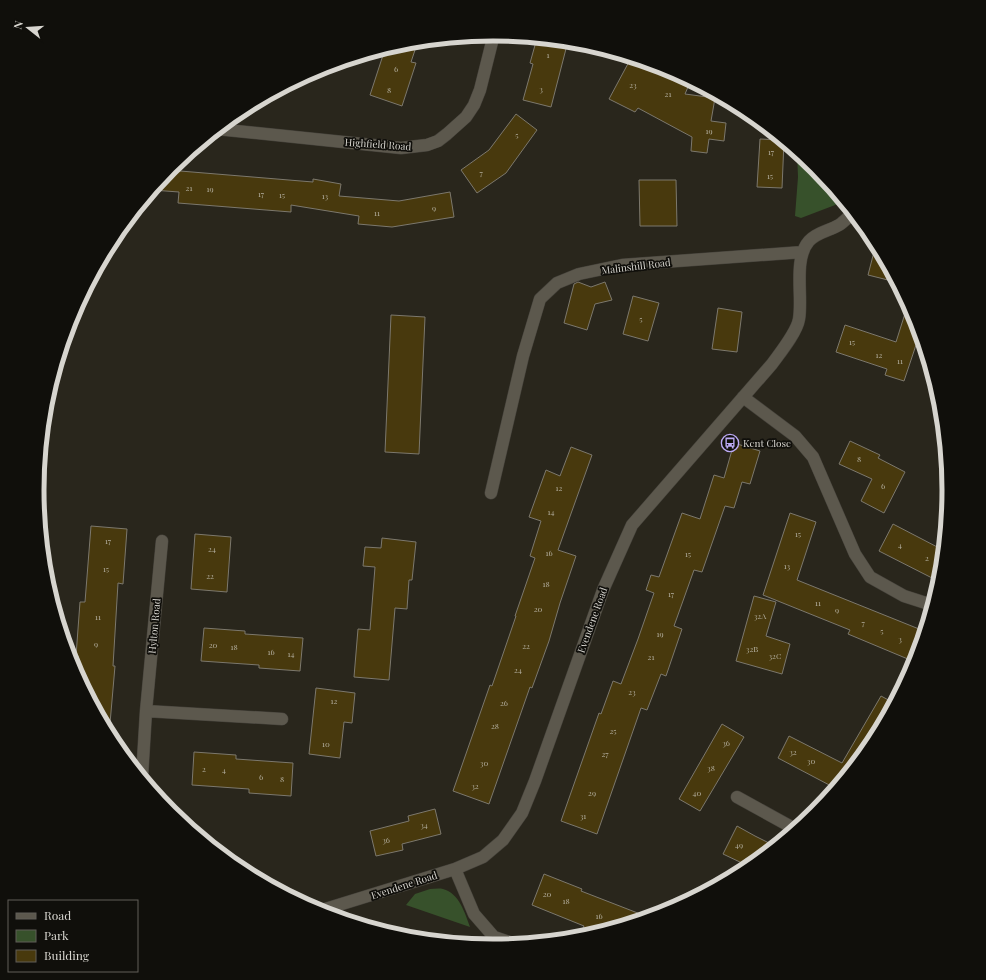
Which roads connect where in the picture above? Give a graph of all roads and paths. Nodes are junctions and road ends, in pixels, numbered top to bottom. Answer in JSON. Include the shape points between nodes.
{"nodes":[{"id":1,"x":492,"y":41,"type":"edge"},
{"id":2,"x":226,"y":130,"type":"edge"},
{"id":3,"x":849,"y":217,"type":"edge"},
{"id":4,"x":803,"y":252,"type":"junction"},
{"id":5,"x":743,"y":397,"type":"junction"},
{"id":6,"x":491,"y":493,"type":"dead end"},
{"id":7,"x":162,"y":541,"type":"dead end"},
{"id":8,"x":928,"y":604,"type":"edge"},
{"id":9,"x":146,"y":710,"type":"junction"},
{"id":10,"x":282,"y":719,"type":"dead end"},
{"id":11,"x":142,"y":770,"type":"edge"},
{"id":12,"x":737,"y":797,"type":"dead end"},
{"id":13,"x":790,"y":827,"type":"edge"},
{"id":14,"x":455,"y":869,"type":"junction"},
{"id":15,"x":329,"y":908,"type":"edge"},
{"id":16,"x":499,"y":939,"type":"edge"}],
"edges":[{"from":1,"to":2,"type":"street","name":"Highfield Road","via":[[480,90],[466,117],[438,141],[427,145],[401,148]]},
{"from":3,"to":4,"type":"street","via":[[809,241]]},
{"from":4,"to":5,"type":"street","name":"Evendene Road","via":[[799,321],[772,364]]},
{"from":4,"to":6,"type":"street","name":"Malinshill Road","via":[[622,265],[579,274],[557,283],[540,299],[523,356]]},
{"from":5,"to":8,"type":"street","via":[[795,436],[813,457],[855,554],[870,577],[904,596]]},
{"from":5,"to":14,"type":"street","name":"Evendene Road","via":[[632,525],[603,590],[522,813],[503,840],[483,857]]},
{"from":7,"to":9,"type":"street","name":"Hylton Road"},
{"from":9,"to":10,"type":"street"},
{"from":9,"to":11,"type":"street","name":"Hylton Road"},
{"from":12,"to":13,"type":"street"},
{"from":14,"to":15,"type":"street","name":"Evendene Road"},
{"from":14,"to":16,"type":"street","via":[[474,914],[494,937]]}]}
